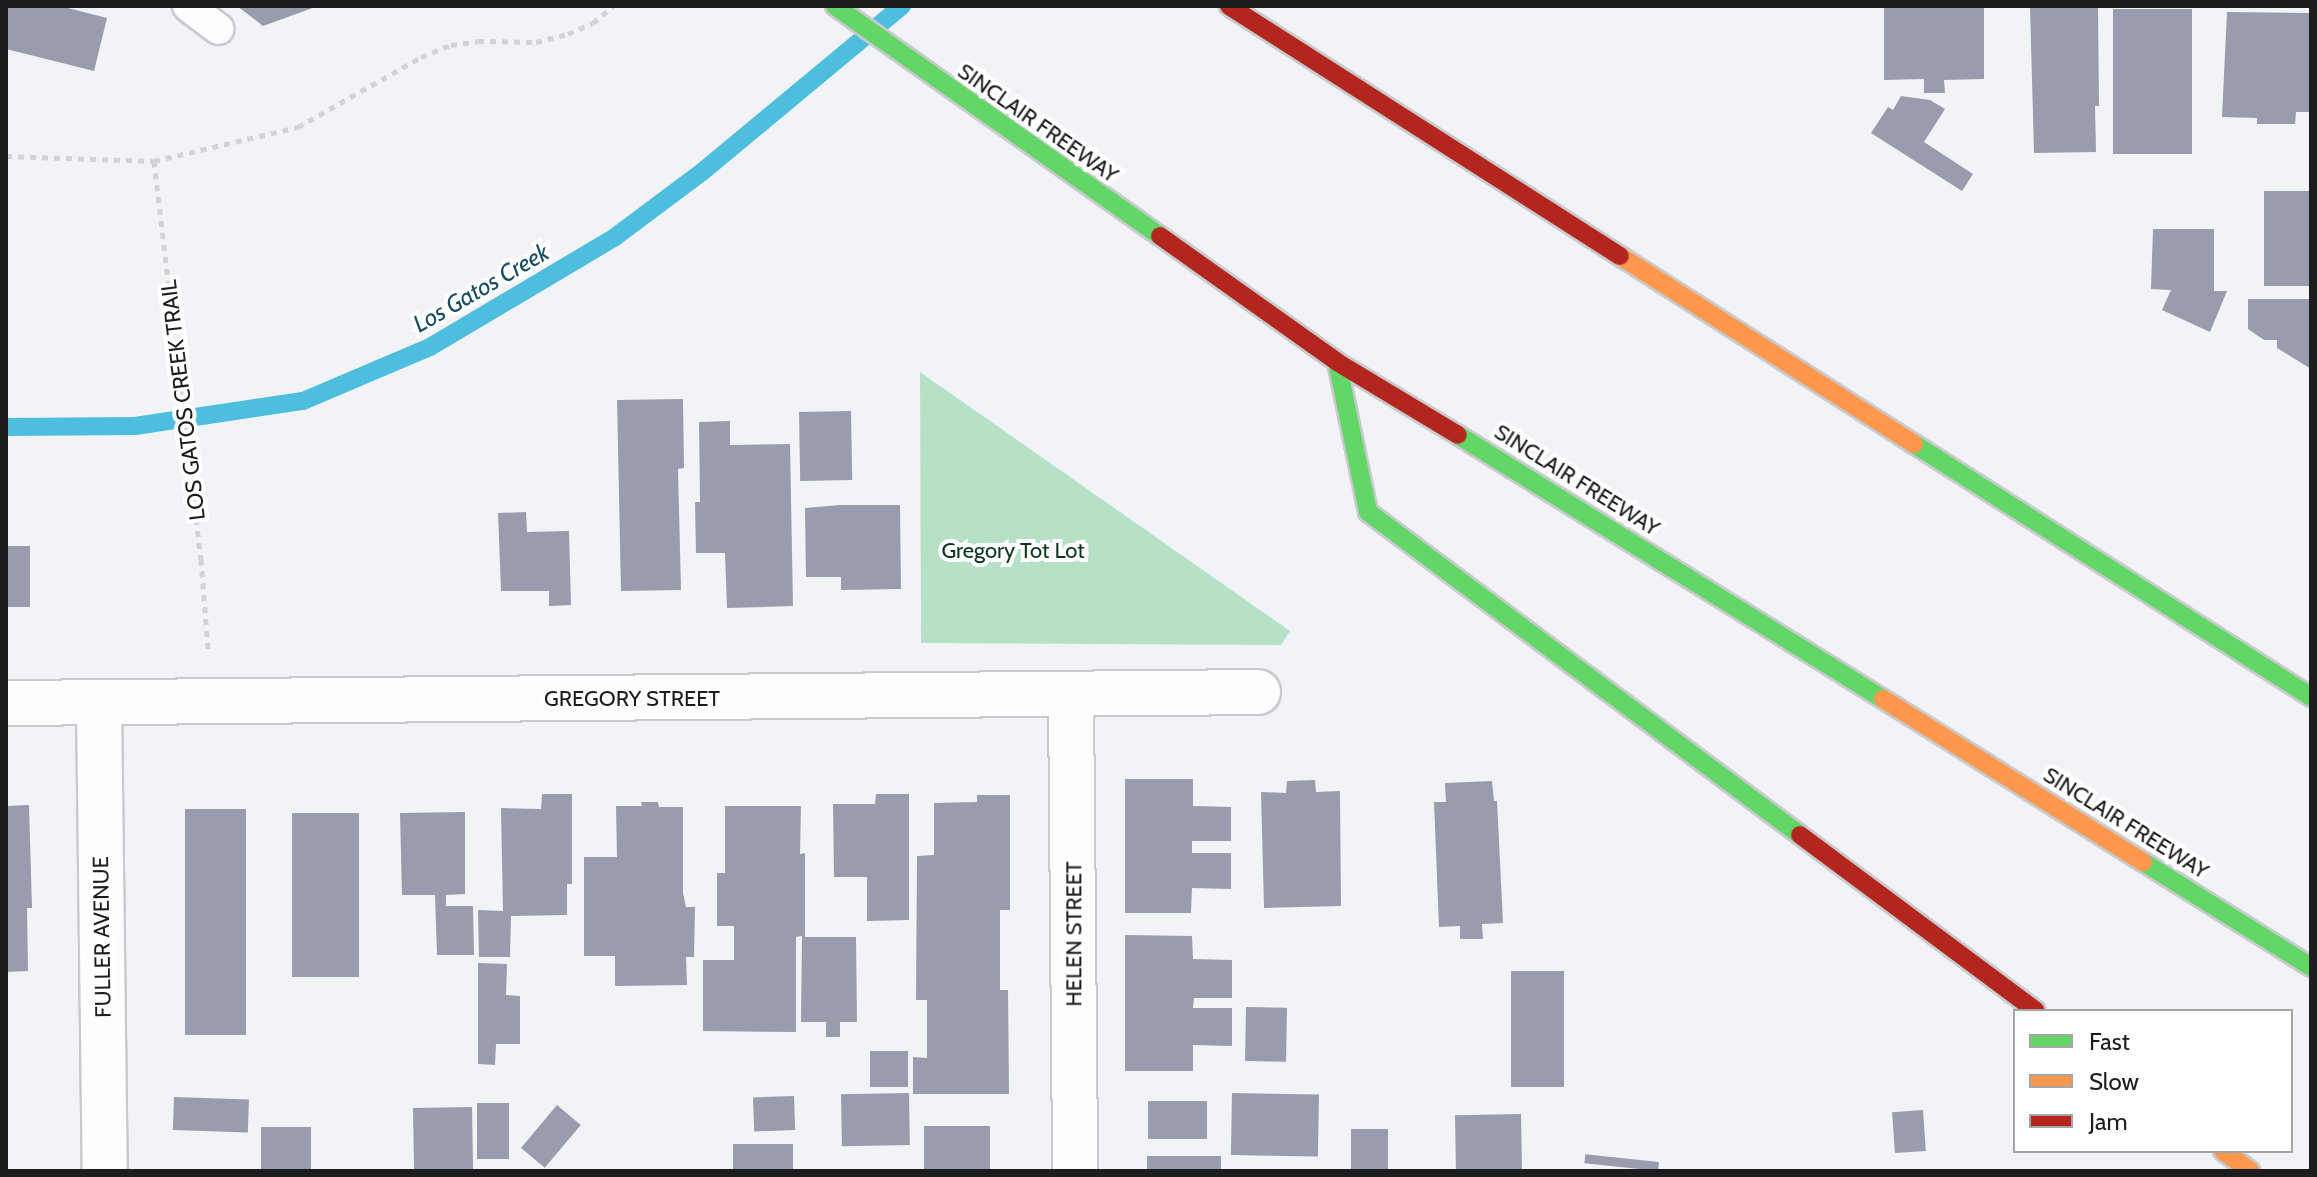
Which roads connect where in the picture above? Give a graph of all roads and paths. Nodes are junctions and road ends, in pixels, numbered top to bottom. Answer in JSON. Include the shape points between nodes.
{"nodes":[{"id":1,"x":188,"y":6,"type":"edge"},
{"id":2,"x":613,"y":6,"type":"edge"},
{"id":3,"x":835,"y":6,"type":"edge"},
{"id":4,"x":1229,"y":6,"type":"edge"},
{"id":5,"x":218,"y":29,"type":"dead end"},
{"id":6,"x":6,"y":156,"type":"edge"},
{"id":7,"x":154,"y":161,"type":"junction"},
{"id":8,"x":1337,"y":362,"type":"junction"},
{"id":9,"x":208,"y":640,"type":"dead end"},
{"id":10,"x":1258,"y":692,"type":"dead end"},
{"id":11,"x":1071,"y":697,"type":"junction"},
{"id":12,"x":2311,"y":697,"type":"edge"},
{"id":13,"x":6,"y":703,"type":"edge"},
{"id":14,"x":99,"y":703,"type":"junction"},
{"id":15,"x":2311,"y":967,"type":"edge"},
{"id":16,"x":2033,"y":1009,"type":"edge"},
{"id":17,"x":2226,"y":1153,"type":"edge"},
{"id":18,"x":105,"y":1171,"type":"edge"},
{"id":19,"x":1075,"y":1171,"type":"edge"},
{"id":20,"x":2251,"y":1171,"type":"edge"}],
"edges":[{"from":1,"to":5,"type":"lane"},
{"from":2,"to":7,"type":"path","via":[[593,23],[536,42],[451,45],[298,127]]},
{"from":3,"to":8,"type":"highway","name":"SINCLAIR FREEWAY"},
{"from":4,"to":12,"type":"highway"},
{"from":6,"to":7,"type":"path"},
{"from":7,"to":9,"type":"path","name":"LOS GATOS CREEK TRAIL"},
{"from":8,"to":15,"type":"highway","name":"SINCLAIR FREEWAY"},
{"from":8,"to":16,"type":"highway","via":[[1368,512]]},
{"from":10,"to":11,"type":"street","name":"GREGORY STREET"},
{"from":11,"to":14,"type":"street","name":"GREGORY STREET"},
{"from":11,"to":19,"type":"street","name":"HELEN STREET"},
{"from":13,"to":14,"type":"street","name":"GREGORY STREET"},
{"from":14,"to":18,"type":"street","name":"FULLER AVENUE"},
{"from":17,"to":20,"type":"highway"}]}
